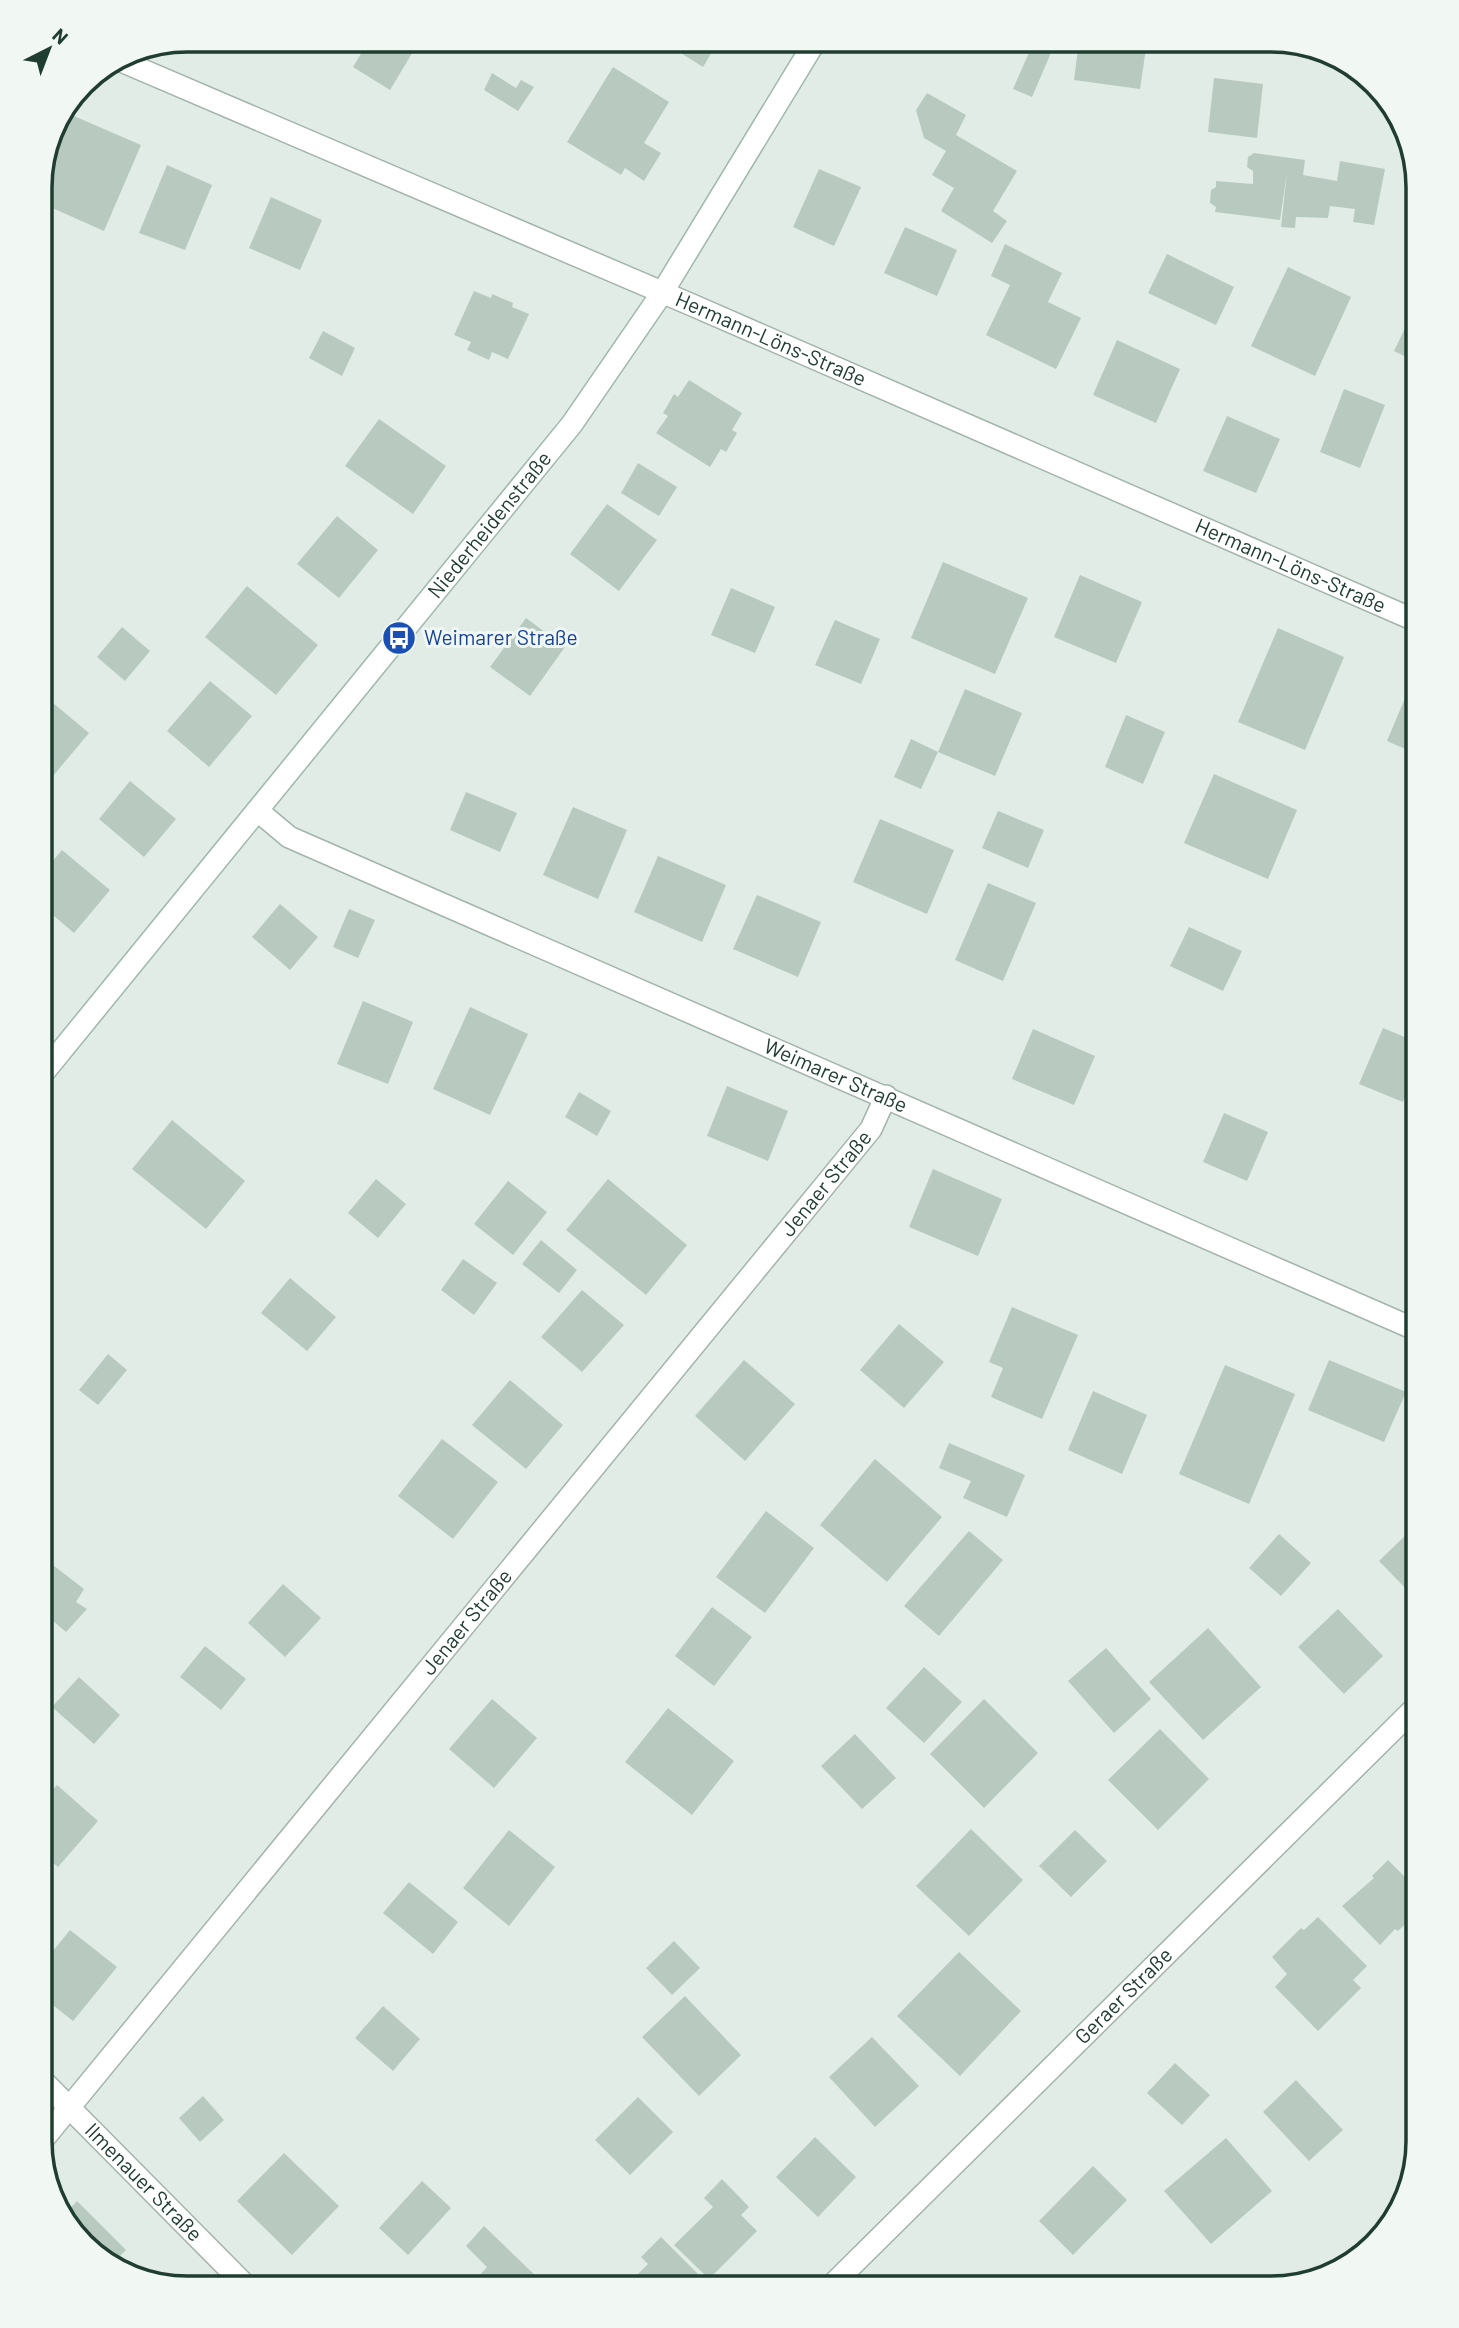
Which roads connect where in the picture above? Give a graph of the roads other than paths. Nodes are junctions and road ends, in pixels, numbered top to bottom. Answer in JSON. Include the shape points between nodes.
{"nodes":[{"id":1,"x":808,"y":53,"type":"edge"},
{"id":2,"x":131,"y":65,"type":"edge"},
{"id":3,"x":662,"y":293,"type":"junction"},
{"id":4,"x":1406,"y":616,"type":"edge"},
{"id":5,"x":258,"y":811,"type":"junction"},
{"id":6,"x":53,"y":1062,"type":"edge"},
{"id":7,"x":886,"y":1097,"type":"junction"},
{"id":8,"x":1406,"y":1325,"type":"edge"},
{"id":9,"x":1406,"y":1717,"type":"edge"},
{"id":10,"x":52,"y":2090,"type":"edge"},
{"id":11,"x":69,"y":2107,"type":"junction"},
{"id":12,"x":52,"y":2128,"type":"edge"},
{"id":13,"x":235,"y":2275,"type":"edge"},
{"id":14,"x":842,"y":2276,"type":"edge"}],
"edges":[{"from":1,"to":3,"type":"street","name":"Niederheidenstraße"},
{"from":2,"to":3,"type":"street","name":"Hermann-Löns-Straße"},
{"from":3,"to":4,"type":"street","name":"Hermann-Löns-Straße"},
{"from":3,"to":5,"type":"street","name":"Niederheidenstraße","via":[[572,424]]},
{"from":5,"to":6,"type":"street","name":"Niederheidenstraße"},
{"from":5,"to":7,"type":"street","name":"Weimarer Straße","via":[[289,837]]},
{"from":7,"to":8,"type":"street","name":"Weimarer Straße"},
{"from":7,"to":11,"type":"street","name":"Jenaer Straße","via":[[871,1129]]},
{"from":9,"to":14,"type":"street","name":"Geraer Straße"},
{"from":10,"to":11,"type":"street","name":"Ilmenauer Straße"},
{"from":11,"to":12,"type":"street","name":"Jenaer Straße"},
{"from":11,"to":13,"type":"street","name":"Ilmenauer Straße"}]}
